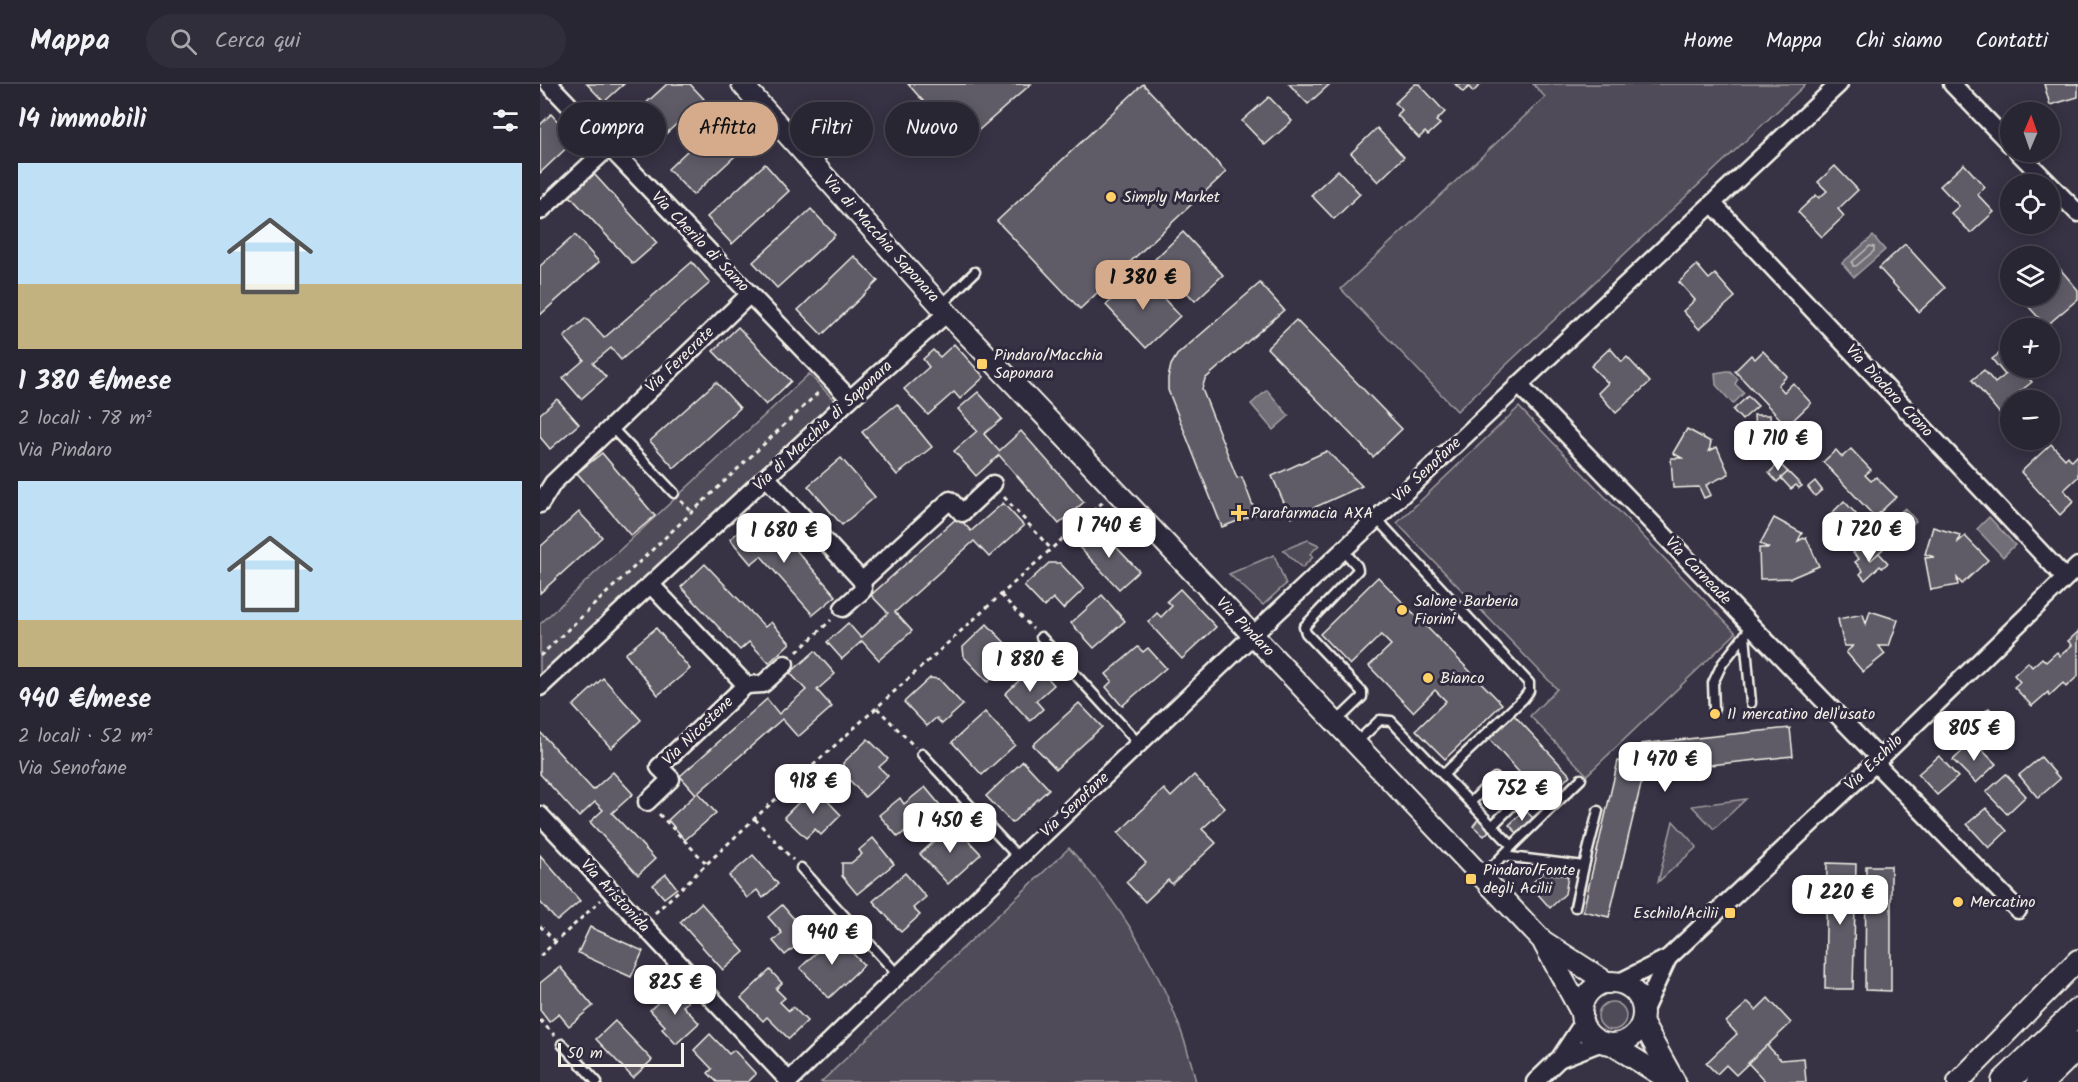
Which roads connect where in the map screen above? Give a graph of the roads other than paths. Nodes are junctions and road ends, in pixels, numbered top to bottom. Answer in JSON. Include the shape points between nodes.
{"nodes":[{"id":1,"x":549,"y":84,"type":"edge"},
{"id":2,"x":742,"y":84,"type":"edge"},
{"id":3,"x":1839,"y":84,"type":"edge"},
{"id":4,"x":1952,"y":84,"type":"edge"},
{"id":5,"x":566,"y":102,"type":"edge"},
{"id":6,"x":2000,"y":134,"type":"edge"},
{"id":7,"x":599,"y":156,"type":"edge"},
{"id":8,"x":618,"y":156,"type":"edge"},
{"id":9,"x":821,"y":156,"type":"edge"},
{"id":10,"x":2028,"y":162,"type":"edge"},
{"id":11,"x":813,"y":164,"type":"junction"},
{"id":12,"x":1713,"y":204,"type":"junction"},
{"id":13,"x":540,"y":211,"type":"edge"},
{"id":14,"x":2078,"y":213,"type":"edge"},
{"id":15,"x":975,"y":272,"type":"dead end"},
{"id":16,"x":750,"y":294,"type":"junction"},
{"id":17,"x":944,"y":309,"type":"junction"},
{"id":18,"x":1518,"y":384,"type":"junction"},
{"id":19,"x":850,"y":399,"type":"junction"},
{"id":20,"x":611,"y":427,"type":"junction"},
{"id":21,"x":767,"y":478,"type":"junction"},
{"id":22,"x":993,"y":484,"type":"road end"},
{"id":23,"x":674,"y":493,"type":"dead end"},
{"id":24,"x":540,"y":504,"type":"edge"},
{"id":25,"x":1376,"y":518,"type":"junction"},
{"id":26,"x":1343,"y":550,"type":"junction"},
{"id":27,"x":2078,"y":566,"type":"edge"},
{"id":28,"x":2065,"y":578,"type":"junction"},
{"id":29,"x":862,"y":581,"type":"junction"},
{"id":30,"x":651,"y":585,"type":"junction"},
{"id":31,"x":843,"y":608,"type":"road end"},
{"id":32,"x":1748,"y":631,"type":"junction"},
{"id":33,"x":1253,"y":635,"type":"junction"},
{"id":34,"x":1041,"y":637,"type":"road end"},
{"id":35,"x":784,"y":664,"type":"road end"},
{"id":36,"x":746,"y":685,"type":"junction"},
{"id":37,"x":540,"y":687,"type":"edge"},
{"id":38,"x":1751,"y":703,"type":"dead end"},
{"id":39,"x":1714,"y":709,"type":"dead end"},
{"id":40,"x":1336,"y":722,"type":"junction"},
{"id":41,"x":1355,"y":743,"type":"junction"},
{"id":42,"x":1139,"y":744,"type":"junction"},
{"id":43,"x":922,"y":754,"type":"road end"},
{"id":44,"x":1877,"y":760,"type":"junction"},
{"id":45,"x":1443,"y":775,"type":"junction"},
{"id":46,"x":1495,"y":778,"type":"dead end"},
{"id":47,"x":1581,"y":779,"type":"dead end"},
{"id":48,"x":647,"y":802,"type":"road end"},
{"id":49,"x":1470,"y":804,"type":"junction"},
{"id":50,"x":1514,"y":804,"type":"dead end"},
{"id":51,"x":1598,"y":811,"type":"dead end"},
{"id":52,"x":540,"y":815,"type":"edge"},
{"id":53,"x":1492,"y":826,"type":"junction"},
{"id":54,"x":1512,"y":846,"type":"junction"},
{"id":55,"x":1503,"y":856,"type":"junction"},
{"id":56,"x":1019,"y":858,"type":"junction"},
{"id":57,"x":1584,"y":866,"type":"junction"},
{"id":58,"x":801,"y":868,"type":"road end"},
{"id":59,"x":1482,"y":876,"type":"junction"},
{"id":60,"x":1575,"y":907,"type":"dead end"},
{"id":61,"x":2018,"y":910,"type":"dead end"},
{"id":62,"x":1543,"y":941,"type":"junction"},
{"id":63,"x":1668,"y":958,"type":"junction"},
{"id":64,"x":2075,"y":966,"type":"edge"},
{"id":65,"x":898,"y":975,"type":"junction"},
{"id":66,"x":1613,"y":983,"type":"junction"},
{"id":67,"x":2078,"y":1012,"type":"edge"},
{"id":68,"x":1643,"y":1017,"type":"junction"},
{"id":69,"x":1582,"y":1019,"type":"junction"},
{"id":70,"x":1606,"y":1043,"type":"junction"},
{"id":71,"x":562,"y":1044,"type":"road end"},
{"id":72,"x":2078,"y":1045,"type":"edge"},
{"id":73,"x":1560,"y":1058,"type":"junction"},
{"id":74,"x":789,"y":1081,"type":"edge"},
{"id":75,"x":597,"y":1082,"type":"edge"},
{"id":76,"x":1536,"y":1082,"type":"edge"},
{"id":77,"x":1674,"y":1082,"type":"edge"},
{"id":78,"x":1958,"y":1082,"type":"edge"},
{"id":79,"x":2005,"y":1082,"type":"edge"},
{"id":80,"x":2040,"y":1082,"type":"edge"}],
"edges":[{"from":1,"to":5,"type":"street","name":"Via Cherilo di Samo"},
{"from":2,"to":11,"type":"street","name":"Via di Macchia Saponara"},
{"from":3,"to":12,"type":"street","name":"Via Senofane"},
{"from":4,"to":6,"type":"street"},
{"from":7,"to":13,"type":"street"},
{"from":8,"to":16,"type":"street","name":"Via Cherilo di Samo"},
{"from":9,"to":11,"type":"lane"},
{"from":10,"to":14,"type":"street"},
{"from":11,"to":17,"type":"street","name":"Via di Macchia Saponara"},
{"from":12,"to":18,"type":"street","name":"Via Senofane"},
{"from":12,"to":28,"type":"street","name":"Via Diodoro Crono"},
{"from":15,"to":17,"type":"lane"},
{"from":16,"to":19,"type":"street","name":"Via Cherilo di Samo"},
{"from":16,"to":20,"type":"street","name":"Via Ferecrate"},
{"from":17,"to":19,"type":"street","name":"Via di Macchia di Saponara"},
{"from":17,"to":33,"type":"street","name":"Via Pindaro"},
{"from":18,"to":25,"type":"street","name":"Via Senofane"},
{"from":18,"to":32,"type":"street","name":"Via Carneade"},
{"from":19,"to":21,"type":"street","name":"Via di Macchia di Saponara"},
{"from":20,"to":23,"type":"lane"},
{"from":20,"to":24,"type":"street","name":"Via Ferecrate","via":[[553,483]]},
{"from":21,"to":29,"type":"street"},
{"from":21,"to":30,"type":"street","name":"Via di Macchia di Saponara"},
{"from":22,"to":29,"type":"street","via":[[962,513],[950,500]]},
{"from":25,"to":26,"type":"street","name":"Via Senofane"},
{"from":25,"to":45,"type":"lane","via":[[1529,683],[1523,699]]},
{"from":26,"to":33,"type":"street","name":"Via Senofane"},
{"from":26,"to":40,"type":"lane","via":[[1358,570],[1304,627],[1362,692],[1362,698]]},
{"from":27,"to":28,"type":"street","name":"Via Eschilo"},
{"from":28,"to":44,"type":"street","name":"Via Eschilo"},
{"from":29,"to":31,"type":"street","via":[[863,590]]},
{"from":30,"to":36,"type":"street","name":"Via Nicostene"},
{"from":30,"to":37,"type":"street","name":"Via di Macchia di Saponara"},
{"from":32,"to":38,"type":"lane"},
{"from":32,"to":39,"type":"lane","via":[[1722,664],[1713,683]]},
{"from":32,"to":44,"type":"street","name":"Via Carneade"},
{"from":33,"to":40,"type":"street","name":"Via Pindaro"},
{"from":33,"to":42,"type":"street","name":"Via Senofane"},
{"from":34,"to":42,"type":"lane"},
{"from":35,"to":36,"type":"street","name":"Via Nicostene","via":[[763,684]]},
{"from":36,"to":48,"type":"street","name":"Via Nicostene","via":[[659,766],[671,779]]},
{"from":40,"to":41,"type":"street","name":"Via Pindaro"},
{"from":41,"to":45,"type":"lane","via":[[1380,720],[1391,721]]},
{"from":41,"to":59,"type":"street","name":"Via Pindaro"},
{"from":42,"to":56,"type":"street","name":"Via Senofane"},
{"from":43,"to":56,"type":"lane"},
{"from":44,"to":61,"type":"street","name":"Via Carneade"},
{"from":44,"to":63,"type":"street","name":"Via Eschilo"},
{"from":45,"to":49,"type":"lane"},
{"from":46,"to":49,"type":"lane"},
{"from":47,"to":54,"type":"lane"},
{"from":49,"to":53,"type":"lane"},
{"from":50,"to":53,"type":"lane"},
{"from":51,"to":57,"type":"lane"},
{"from":52,"to":74,"type":"street","name":"Via Aristonida"},
{"from":53,"to":54,"type":"lane"},
{"from":54,"to":55,"type":"lane"},
{"from":55,"to":57,"type":"lane"},
{"from":55,"to":59,"type":"lane"},
{"from":56,"to":65,"type":"street","name":"Via Senofane"},
{"from":57,"to":60,"type":"lane"},
{"from":58,"to":65,"type":"lane"},
{"from":59,"to":62,"type":"street","name":"Via Pindaro"},
{"from":62,"to":66,"type":"street"},
{"from":62,"to":69,"type":"street"},
{"from":63,"to":66,"type":"street"},
{"from":63,"to":68,"type":"street"},
{"from":64,"to":78,"type":"street"},
{"from":65,"to":74,"type":"street","name":"Via Senofane"},
{"from":66,"to":68,"type":"street","via":[[1628,986],[1636,993]]},
{"from":66,"to":69,"type":"street","via":[[1591,991],[1582,1006]]},
{"from":67,"to":79,"type":"main road"},
{"from":68,"to":70,"type":"street","via":[[1631,1037]]},
{"from":68,"to":77,"type":"street"},
{"from":69,"to":70,"type":"street","via":[[1594,1037]]},
{"from":69,"to":73,"type":"street"},
{"from":70,"to":73,"type":"street"},
{"from":70,"to":77,"type":"street"},
{"from":71,"to":75,"type":"lane"},
{"from":72,"to":80,"type":"main road"},
{"from":73,"to":76,"type":"street"}]}
